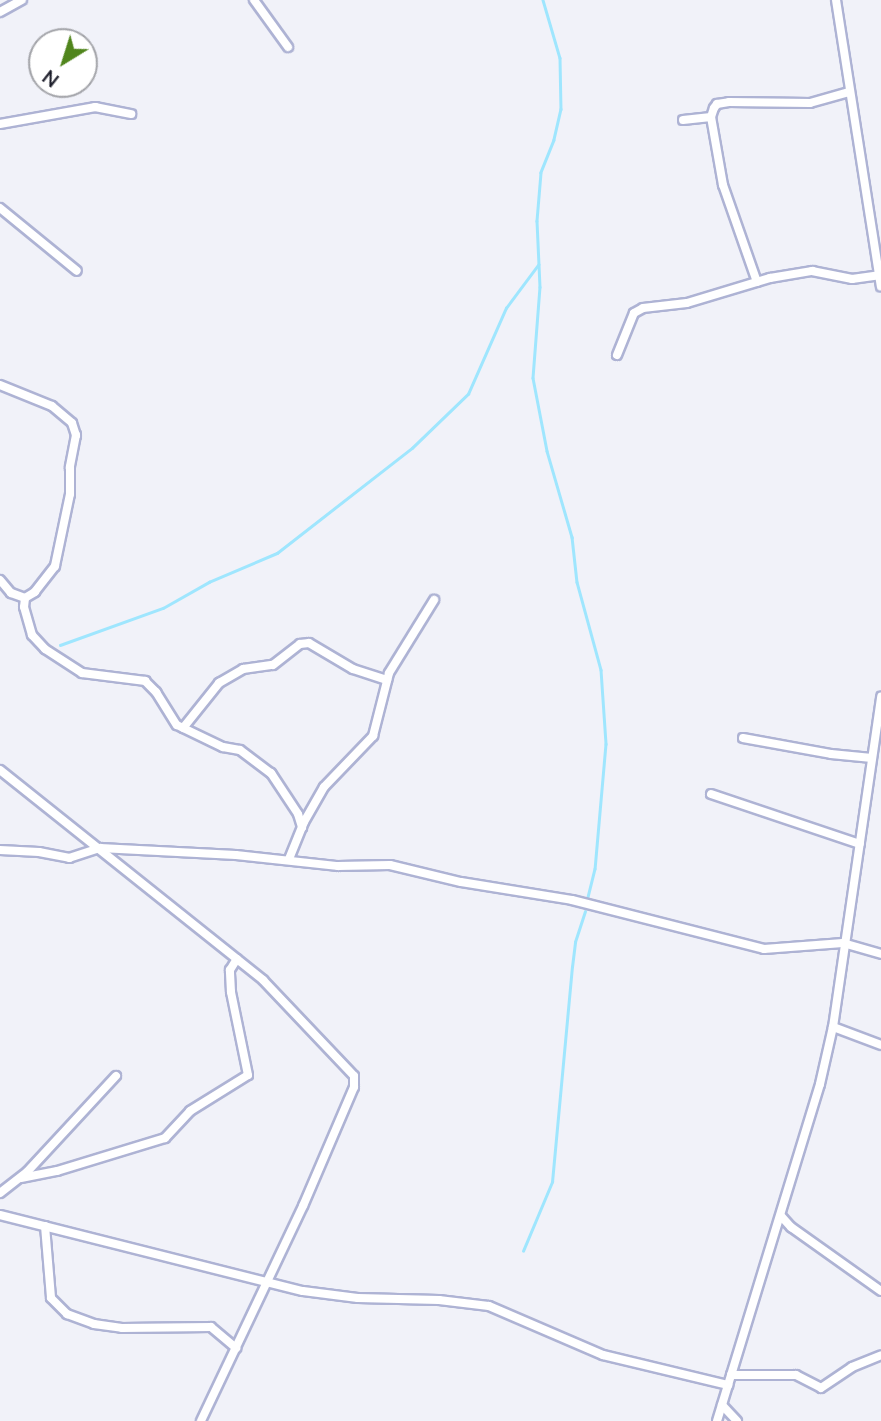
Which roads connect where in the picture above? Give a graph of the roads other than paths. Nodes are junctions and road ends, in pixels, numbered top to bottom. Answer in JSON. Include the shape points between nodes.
{"nodes":[{"id":1,"x":22,"y":0,"type":"edge"},
{"id":2,"x":254,"y":0,"type":"edge"},
{"id":3,"x":836,"y":0,"type":"edge"},
{"id":4,"x":0,"y":12,"type":"edge"},
{"id":5,"x":288,"y":47,"type":"dead end"},
{"id":6,"x":849,"y":92,"type":"junction"},
{"id":7,"x":131,"y":114,"type":"dead end"},
{"id":8,"x":711,"y":117,"type":"junction"},
{"id":9,"x":683,"y":120,"type":"dead end"},
{"id":10,"x":0,"y":124,"type":"edge"},
{"id":11,"x":0,"y":208,"type":"edge"},
{"id":12,"x":77,"y":271,"type":"dead end"},
{"id":13,"x":880,"y":275,"type":"edge"},
{"id":14,"x":757,"y":282,"type":"junction"},
{"id":15,"x":881,"y":286,"type":"edge"},
{"id":16,"x":617,"y":355,"type":"dead end"},
{"id":17,"x":0,"y":385,"type":"edge"},
{"id":18,"x":0,"y":580,"type":"edge"},
{"id":19,"x":25,"y":598,"type":"junction"},
{"id":20,"x":434,"y":600,"type":"dead end"},
{"id":21,"x":387,"y":680,"type":"junction"},
{"id":22,"x":881,"y":696,"type":"edge"},
{"id":23,"x":183,"y":728,"type":"junction"},
{"id":24,"x":879,"y":728,"type":"edge"},
{"id":25,"x":743,"y":738,"type":"dead end"},
{"id":26,"x":872,"y":758,"type":"junction"},
{"id":27,"x":0,"y":770,"type":"edge"},
{"id":28,"x":711,"y":794,"type":"dead end"},
{"id":29,"x":302,"y":827,"type":"junction"},
{"id":30,"x":860,"y":844,"type":"junction"},
{"id":31,"x":100,"y":848,"type":"junction"},
{"id":32,"x":0,"y":850,"type":"edge"},
{"id":33,"x":289,"y":859,"type":"junction"},
{"id":34,"x":843,"y":943,"type":"junction"},
{"id":35,"x":881,"y":954,"type":"edge"},
{"id":36,"x":237,"y":959,"type":"junction"},
{"id":37,"x":833,"y":1027,"type":"junction"},
{"id":38,"x":881,"y":1045,"type":"edge"},
{"id":39,"x":116,"y":1076,"type":"dead end"},
{"id":40,"x":21,"y":1178,"type":"junction"},
{"id":41,"x":0,"y":1194,"type":"edge"},
{"id":42,"x":0,"y":1215,"type":"edge"},
{"id":43,"x":781,"y":1216,"type":"junction"},
{"id":44,"x":45,"y":1226,"type":"junction"},
{"id":45,"x":266,"y":1282,"type":"junction"},
{"id":46,"x":881,"y":1291,"type":"edge"},
{"id":47,"x":236,"y":1348,"type":"junction"},
{"id":48,"x":881,"y":1355,"type":"edge"},
{"id":49,"x":731,"y":1375,"type":"junction"},
{"id":50,"x":729,"y":1385,"type":"junction"},
{"id":51,"x":722,"y":1405,"type":"junction"},
{"id":52,"x":201,"y":1421,"type":"edge"},
{"id":53,"x":718,"y":1421,"type":"edge"},
{"id":54,"x":737,"y":1421,"type":"edge"}],
"edges":[{"from":1,"to":4,"type":"street"},
{"from":2,"to":5,"type":"street"},
{"from":3,"to":6,"type":"street"},
{"from":6,"to":8,"type":"street","via":[[797,104],[722,102]]},
{"from":6,"to":13,"type":"street"},
{"from":7,"to":10,"type":"street","via":[[95,107]]},
{"from":8,"to":9,"type":"street"},
{"from":8,"to":14,"type":"street","via":[[723,185]]},
{"from":11,"to":12,"type":"street"},
{"from":13,"to":14,"type":"street","via":[[852,279],[812,271]]},
{"from":13,"to":15,"type":"street"},
{"from":14,"to":16,"type":"street","via":[[687,303],[638,310]]},
{"from":17,"to":19,"type":"street","via":[[52,406],[72,423],[76,435],[71,494],[55,566]]},
{"from":18,"to":19,"type":"street","via":[[11,593]]},
{"from":19,"to":23,"type":"street","via":[[32,635],[45,649],[82,673],[145,681]]},
{"from":20,"to":21,"type":"street"},
{"from":21,"to":23,"type":"street","via":[[353,669],[309,643],[300,645],[273,665],[243,669],[226,678],[207,694]]},
{"from":21,"to":29,"type":"street","via":[[373,736],[324,788]]},
{"from":22,"to":24,"type":"street"},
{"from":23,"to":29,"type":"street","via":[[240,750],[262,765],[295,809]]},
{"from":24,"to":26,"type":"street"},
{"from":25,"to":26,"type":"street"},
{"from":26,"to":30,"type":"street"},
{"from":27,"to":31,"type":"street"},
{"from":28,"to":30,"type":"street"},
{"from":29,"to":33,"type":"street"},
{"from":30,"to":34,"type":"street"},
{"from":31,"to":32,"type":"street","via":[[69,858]]},
{"from":31,"to":33,"type":"street"},
{"from":31,"to":36,"type":"street"},
{"from":33,"to":34,"type":"street","via":[[338,866],[383,864],[572,900],[764,949]]},
{"from":34,"to":35,"type":"street"},
{"from":34,"to":37,"type":"street"},
{"from":36,"to":40,"type":"street","via":[[230,968],[230,992],[248,1075],[190,1111],[165,1138]]},
{"from":36,"to":45,"type":"street","via":[[285,1000],[347,1066],[355,1081]]},
{"from":37,"to":38,"type":"street"},
{"from":37,"to":43,"type":"street"},
{"from":39,"to":40,"type":"street"},
{"from":40,"to":41,"type":"street"},
{"from":42,"to":44,"type":"street"},
{"from":43,"to":46,"type":"street"},
{"from":43,"to":49,"type":"street"},
{"from":44,"to":45,"type":"street"},
{"from":44,"to":47,"type":"street","via":[[51,1298],[67,1314],[122,1328],[211,1326]]},
{"from":45,"to":47,"type":"street"},
{"from":45,"to":50,"type":"street","via":[[358,1298],[489,1306],[603,1355]]},
{"from":47,"to":52,"type":"street"},
{"from":48,"to":49,"type":"street","via":[[821,1388],[796,1375]]},
{"from":49,"to":50,"type":"street"},
{"from":50,"to":51,"type":"street"},
{"from":51,"to":53,"type":"street"},
{"from":51,"to":54,"type":"street"}]}
